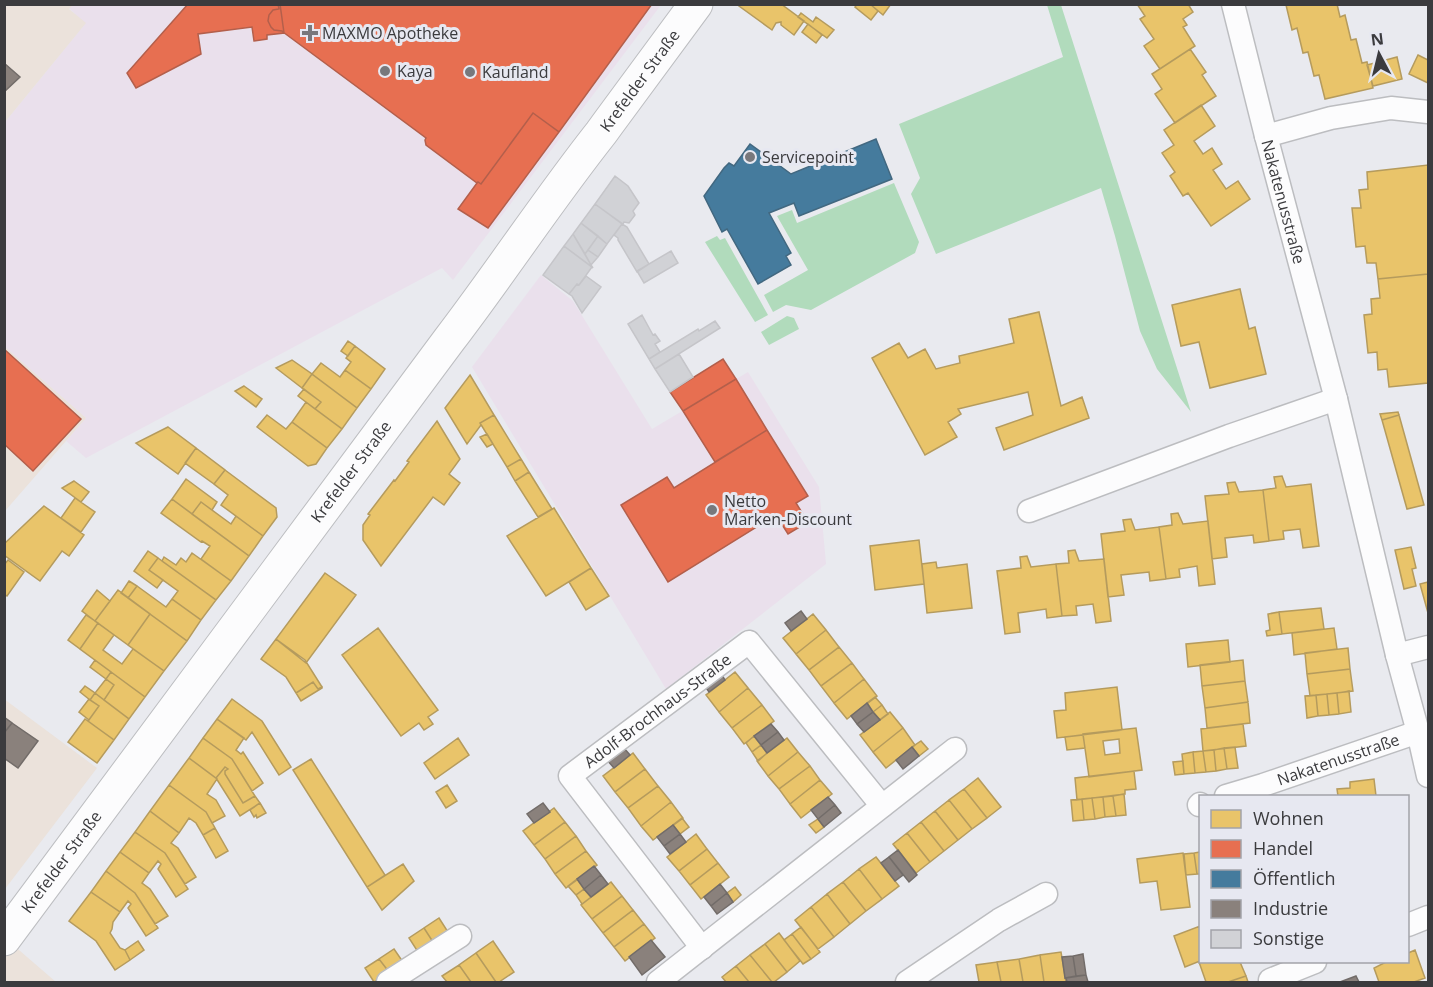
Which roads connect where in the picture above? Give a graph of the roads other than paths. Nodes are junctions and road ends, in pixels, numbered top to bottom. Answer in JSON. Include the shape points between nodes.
{"nodes":[{"id":1,"x":696,"y":4,"type":"edge"},
{"id":2,"x":1233,"y":4,"type":"edge"},
{"id":3,"x":1428,"y":112,"type":"edge"},
{"id":4,"x":1266,"y":136,"type":"junction"},
{"id":5,"x":1336,"y":399,"type":"junction"},
{"id":6,"x":1029,"y":511,"type":"dead end"},
{"id":7,"x":1428,"y":647,"type":"edge"},
{"id":8,"x":1397,"y":655,"type":"junction"},
{"id":9,"x":1418,"y":732,"type":"junction"},
{"id":10,"x":955,"y":749,"type":"dead end"},
{"id":11,"x":1428,"y":776,"type":"edge"},
{"id":12,"x":1229,"y":795,"type":"edge"},
{"id":13,"x":882,"y":806,"type":"junction"},
{"id":14,"x":1046,"y":894,"type":"dead end"},
{"id":15,"x":1428,"y":917,"type":"edge"},
{"id":16,"x":1409,"y":924,"type":"edge"},
{"id":17,"x":460,"y":936,"type":"dead end"},
{"id":18,"x":4,"y":939,"type":"edge"},
{"id":19,"x":702,"y":948,"type":"junction"},
{"id":20,"x":1313,"y":963,"type":"edge"},
{"id":21,"x":1270,"y":980,"type":"dead end"},
{"id":22,"x":388,"y":982,"type":"edge"},
{"id":23,"x":658,"y":982,"type":"edge"},
{"id":24,"x":907,"y":982,"type":"edge"}],
"edges":[{"from":1,"to":18,"type":"main road","name":"Krefelder Straße"},
{"from":2,"to":4,"type":"street","name":"Nakatenusstraße"},
{"from":3,"to":4,"type":"street","via":[[1391,108],[1331,118]]},
{"from":4,"to":5,"type":"street","name":"Nakatenusstraße"},
{"from":5,"to":6,"type":"street"},
{"from":5,"to":8,"type":"street","name":"Nakatenusstraße"},
{"from":7,"to":8,"type":"street"},
{"from":8,"to":9,"type":"street","name":"Nakatenusstraße"},
{"from":9,"to":11,"type":"street","name":"Nakatenusstraße"},
{"from":9,"to":12,"type":"street","name":"Nakatenusstraße"},
{"from":10,"to":13,"type":"street"},
{"from":13,"to":19,"type":"street"},
{"from":13,"to":19,"type":"street","name":"Adolf-Brochhaus-Straße","via":[[749,642],[570,776]]},
{"from":14,"to":24,"type":"street","via":[[999,920]]},
{"from":15,"to":16,"type":"street"},
{"from":17,"to":22,"type":"street"},
{"from":19,"to":23,"type":"street"},
{"from":20,"to":21,"type":"street"}]}
